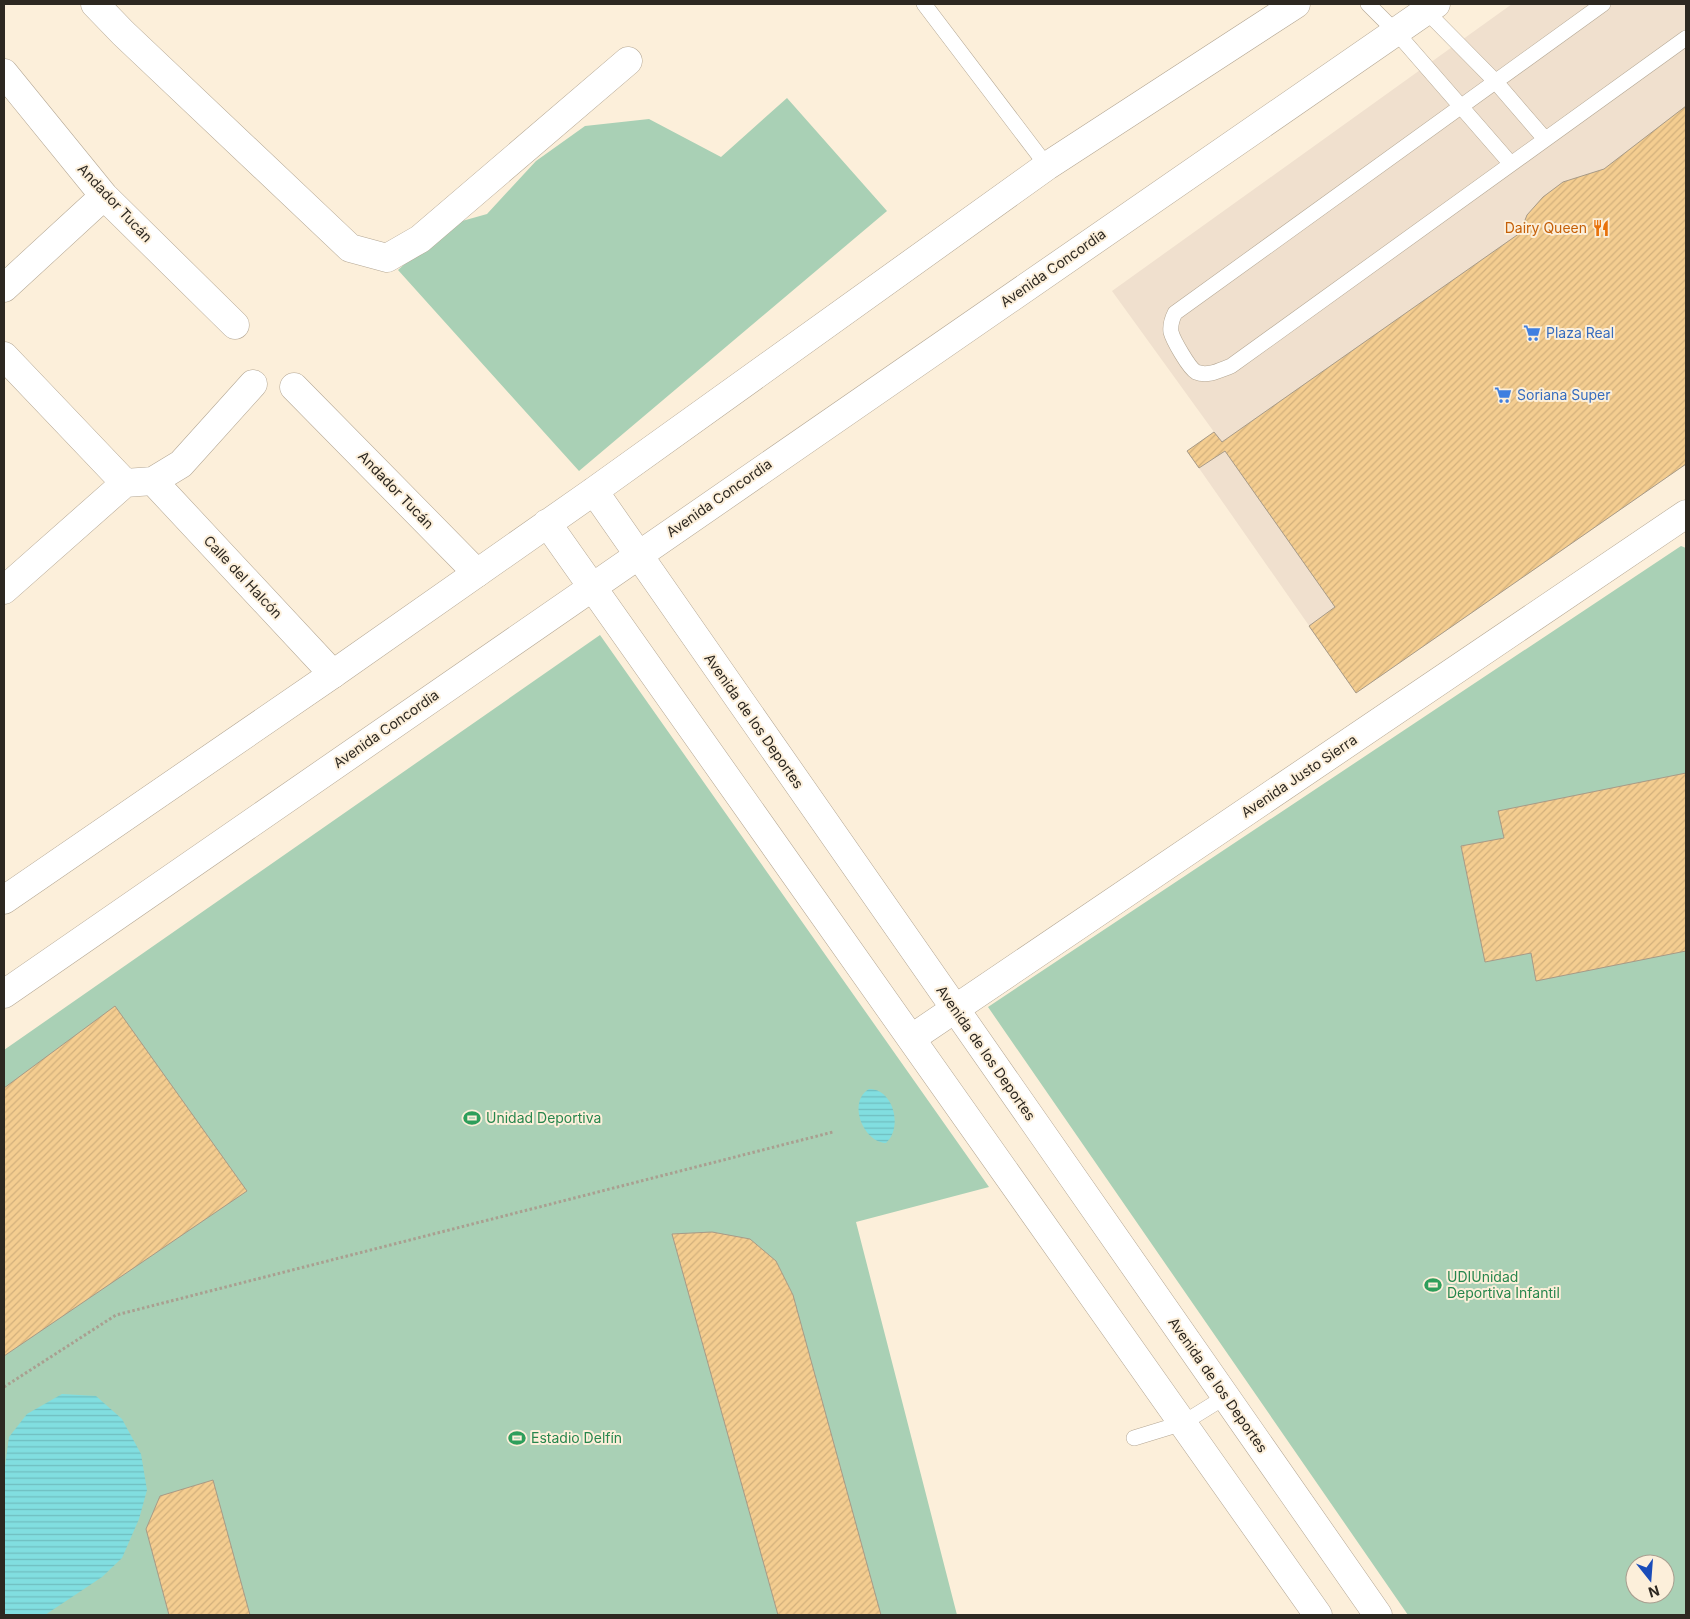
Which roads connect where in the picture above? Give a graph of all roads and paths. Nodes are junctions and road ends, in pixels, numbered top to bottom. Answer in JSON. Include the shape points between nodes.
{"nodes":[{"id":1,"x":95,"y":4,"type":"edge"},
{"id":2,"x":924,"y":4,"type":"edge"},
{"id":3,"x":1296,"y":4,"type":"edge"},
{"id":4,"x":1368,"y":4,"type":"edge"},
{"id":5,"x":1603,"y":4,"type":"edge"},
{"id":6,"x":1427,"y":6,"type":"edge"},
{"id":7,"x":1396,"y":32,"type":"junction"},
{"id":8,"x":1686,"y":38,"type":"edge"},
{"id":9,"x":628,"y":61,"type":"dead end"},
{"id":10,"x":4,"y":73,"type":"edge"},
{"id":11,"x":1495,"y":81,"type":"junction"},
{"id":12,"x":1461,"y":106,"type":"junction"},
{"id":13,"x":1545,"y":140,"type":"junction"},
{"id":14,"x":1511,"y":164,"type":"junction"},
{"id":15,"x":1047,"y":166,"type":"junction"},
{"id":16,"x":104,"y":196,"type":"junction"},
{"id":17,"x":4,"y":288,"type":"edge"},
{"id":18,"x":235,"y":324,"type":"dead end"},
{"id":19,"x":4,"y":356,"type":"edge"},
{"id":20,"x":253,"y":384,"type":"dead end"},
{"id":21,"x":294,"y":387,"type":"dead end"},
{"id":22,"x":153,"y":481,"type":"junction"},
{"id":23,"x":125,"y":483,"type":"junction"},
{"id":24,"x":594,"y":491,"type":"junction"},
{"id":25,"x":1686,"y":514,"type":"edge"},
{"id":26,"x":547,"y":523,"type":"junction"},
{"id":27,"x":638,"y":554,"type":"junction"},
{"id":28,"x":477,"y":573,"type":"junction"},
{"id":29,"x":593,"y":585,"type":"junction"},
{"id":30,"x":4,"y":590,"type":"edge"},
{"id":31,"x":333,"y":674,"type":"junction"},
{"id":32,"x":4,"y":900,"type":"edge"},
{"id":33,"x":4,"y":994,"type":"edge"},
{"id":34,"x":955,"y":1009,"type":"junction"},
{"id":35,"x":912,"y":1038,"type":"junction"},
{"id":36,"x":832,"y":1132,"type":"dead end"},
{"id":37,"x":4,"y":1387,"type":"edge"},
{"id":38,"x":1225,"y":1396,"type":"junction"},
{"id":39,"x":1183,"y":1423,"type":"junction"},
{"id":40,"x":1134,"y":1438,"type":"dead end"},
{"id":41,"x":1318,"y":1615,"type":"edge"},
{"id":42,"x":1378,"y":1615,"type":"edge"}],
"edges":[{"from":1,"to":9,"type":"street","via":[[350,248],[387,258],[420,239]]},
{"from":2,"to":15,"type":"lane"},
{"from":3,"to":15,"type":"street"},
{"from":4,"to":7,"type":"lane"},
{"from":5,"to":11,"type":"lane"},
{"from":6,"to":7,"type":"street","name":"Avenida Concordia"},
{"from":6,"to":11,"type":"lane"},
{"from":7,"to":12,"type":"lane"},
{"from":7,"to":27,"type":"street","name":"Avenida Concordia"},
{"from":8,"to":13,"type":"lane"},
{"from":10,"to":16,"type":"street","name":"Andador Tucán"},
{"from":11,"to":12,"type":"lane"},
{"from":11,"to":13,"type":"lane"},
{"from":12,"to":14,"type":"lane"},
{"from":12,"to":14,"type":"lane","via":[[1176,313],[1171,321],[1171,332],[1188,363],[1196,371],[1206,374],[1231,366]]},
{"from":13,"to":14,"type":"lane"},
{"from":15,"to":24,"type":"street"},
{"from":16,"to":17,"type":"street"},
{"from":16,"to":18,"type":"street","name":"Andador Tucán"},
{"from":19,"to":23,"type":"street"},
{"from":20,"to":22,"type":"street","via":[[180,464]]},
{"from":21,"to":28,"type":"street","name":"Andador Tucán"},
{"from":22,"to":23,"type":"street"},
{"from":22,"to":31,"type":"street","name":"Calle del Halcón"},
{"from":23,"to":30,"type":"street"},
{"from":24,"to":26,"type":"street"},
{"from":24,"to":27,"type":"street","name":"Avenida de los Deportes"},
{"from":25,"to":34,"type":"street","name":"Avenida Justo Sierra"},
{"from":26,"to":28,"type":"street"},
{"from":26,"to":29,"type":"street"},
{"from":27,"to":29,"type":"street","name":"Avenida Concordia"},
{"from":27,"to":34,"type":"street","name":"Avenida de los Deportes"},
{"from":28,"to":31,"type":"street"},
{"from":29,"to":33,"type":"street","name":"Avenida Concordia"},
{"from":29,"to":35,"type":"street"},
{"from":31,"to":32,"type":"street"},
{"from":34,"to":35,"type":"street","name":"Avenida Justo Sierra"},
{"from":34,"to":38,"type":"street","name":"Avenida de los Deportes"},
{"from":35,"to":39,"type":"street"},
{"from":36,"to":37,"type":"path","via":[[116,1315]]},
{"from":38,"to":39,"type":"lane"},
{"from":38,"to":42,"type":"street","name":"Avenida de los Deportes"},
{"from":39,"to":40,"type":"lane"},
{"from":39,"to":41,"type":"street"}]}
